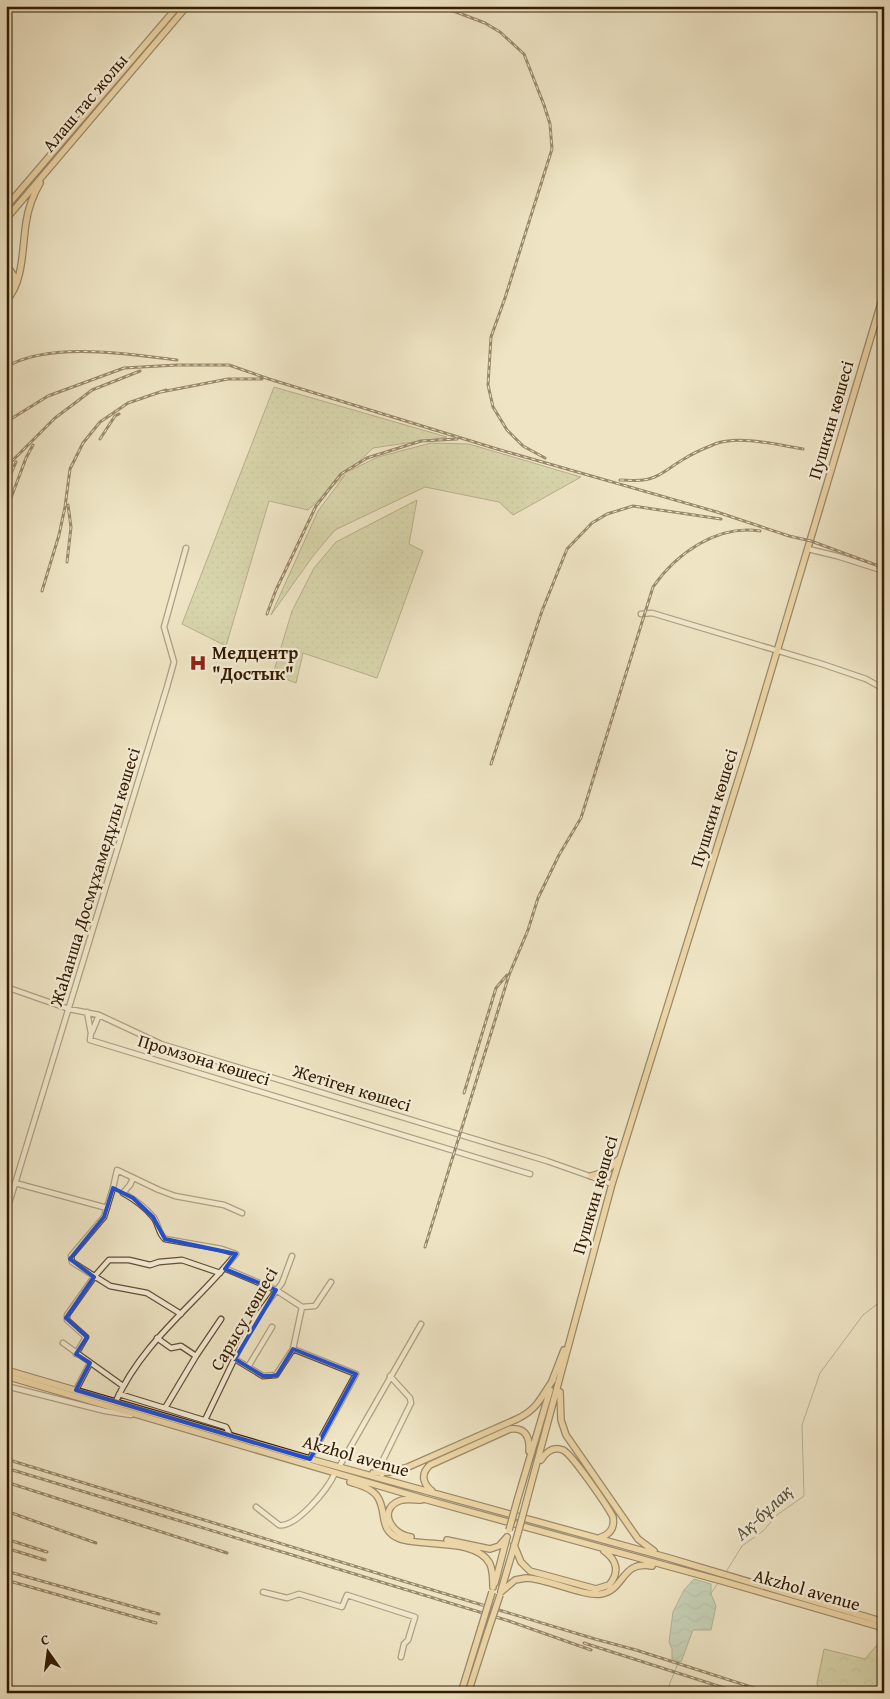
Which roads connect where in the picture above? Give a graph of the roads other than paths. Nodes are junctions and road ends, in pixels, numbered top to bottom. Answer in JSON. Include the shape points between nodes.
{"nodes":[{"id":1,"x":178,"y":6,"type":"edge"},
{"id":2,"x":187,"y":6,"type":"edge"},
{"id":3,"x":51,"y":166,"type":"junction"},
{"id":4,"x":6,"y":207,"type":"edge"},
{"id":5,"x":6,"y":219,"type":"edge"},
{"id":6,"x":6,"y":264,"type":"edge"},
{"id":7,"x":15,"y":287,"type":"junction"},
{"id":8,"x":884,"y":293,"type":"edge"},
{"id":9,"x":6,"y":301,"type":"edge"},
{"id":10,"x":186,"y":548,"type":"dead end"},
{"id":11,"x":808,"y":549,"type":"junction"},
{"id":12,"x":884,"y":571,"type":"edge"},
{"id":13,"x":641,"y":614,"type":"dead end"},
{"id":14,"x":777,"y":652,"type":"junction"},
{"id":15,"x":884,"y":689,"type":"edge"},
{"id":16,"x":6,"y":987,"type":"edge"},
{"id":17,"x":69,"y":1008,"type":"junction"},
{"id":18,"x":87,"y":1012,"type":"junction"},
{"id":19,"x":99,"y":1015,"type":"junction"},
{"id":20,"x":91,"y":1033,"type":"junction"},
{"id":21,"x":621,"y":1158,"type":"junction"},
{"id":22,"x":530,"y":1174,"type":"dead end"},
{"id":23,"x":591,"y":1176,"type":"junction"},
{"id":24,"x":133,"y":1178,"type":"junction"},
{"id":25,"x":15,"y":1182,"type":"junction"},
{"id":26,"x":612,"y":1184,"type":"junction"},
{"id":27,"x":113,"y":1188,"type":"junction"},
{"id":28,"x":123,"y":1193,"type":"junction"},
{"id":29,"x":107,"y":1208,"type":"junction"},
{"id":30,"x":6,"y":1212,"type":"edge"},
{"id":31,"x":242,"y":1213,"type":"dead end"},
{"id":32,"x":292,"y":1256,"type":"dead end"},
{"id":33,"x":224,"y":1268,"type":"junction"},
{"id":34,"x":220,"y":1273,"type":"junction"},
{"id":35,"x":94,"y":1277,"type":"junction"},
{"id":36,"x":331,"y":1282,"type":"dead end"},
{"id":37,"x":276,"y":1290,"type":"junction"},
{"id":38,"x":302,"y":1307,"type":"junction"},
{"id":39,"x":181,"y":1314,"type":"junction"},
{"id":40,"x":221,"y":1319,"type":"dead end"},
{"id":41,"x":421,"y":1324,"type":"dead end"},
{"id":42,"x":272,"y":1327,"type":"dead end"},
{"id":43,"x":572,"y":1331,"type":"junction"},
{"id":44,"x":157,"y":1338,"type":"junction"},
{"id":45,"x":63,"y":1343,"type":"dead end"},
{"id":46,"x":294,"y":1349,"type":"junction"},
{"id":47,"x":76,"y":1354,"type":"junction"},
{"id":48,"x":196,"y":1356,"type":"junction"},
{"id":49,"x":234,"y":1359,"type":"junction"},
{"id":50,"x":90,"y":1363,"type":"junction"},
{"id":51,"x":248,"y":1367,"type":"junction"},
{"id":52,"x":6,"y":1370,"type":"edge"},
{"id":53,"x":6,"y":1376,"type":"edge"},
{"id":54,"x":390,"y":1376,"type":"junction"},
{"id":55,"x":553,"y":1380,"type":"junction"},
{"id":56,"x":560,"y":1383,"type":"junction"},
{"id":57,"x":6,"y":1386,"type":"edge"},
{"id":58,"x":123,"y":1386,"type":"junction"},
{"id":59,"x":76,"y":1390,"type":"junction"},
{"id":60,"x":119,"y":1394,"type":"junction"},
{"id":61,"x":116,"y":1401,"type":"junction"},
{"id":62,"x":165,"y":1408,"type":"junction"},
{"id":63,"x":135,"y":1415,"type":"junction"},
{"id":64,"x":205,"y":1420,"type":"junction"},
{"id":65,"x":230,"y":1435,"type":"junction"},
{"id":66,"x":529,"y":1458,"type":"junction"},
{"id":67,"x":308,"y":1461,"type":"junction"},
{"id":68,"x":339,"y":1466,"type":"junction"},
{"id":69,"x":537,"y":1466,"type":"junction"},
{"id":70,"x":357,"y":1472,"type":"junction"},
{"id":71,"x":335,"y":1474,"type":"junction"},
{"id":72,"x":382,"y":1474,"type":"junction"},
{"id":73,"x":343,"y":1476,"type":"junction"},
{"id":74,"x":436,"y":1494,"type":"junction"},
{"id":75,"x":424,"y":1499,"type":"junction"},
{"id":76,"x":256,"y":1506,"type":"dead end"},
{"id":77,"x":507,"y":1537,"type":"junction"},
{"id":78,"x":599,"y":1538,"type":"junction"},
{"id":79,"x":514,"y":1544,"type":"junction"},
{"id":80,"x":595,"y":1548,"type":"junction"},
{"id":81,"x":670,"y":1558,"type":"junction"},
{"id":82,"x":664,"y":1566,"type":"junction"},
{"id":83,"x":493,"y":1589,"type":"junction"},
{"id":84,"x":263,"y":1592,"type":"dead end"},
{"id":85,"x":500,"y":1594,"type":"junction"},
{"id":86,"x":884,"y":1622,"type":"edge"},
{"id":87,"x":884,"y":1628,"type":"edge"},
{"id":88,"x":401,"y":1657,"type":"dead end"},
{"id":89,"x":6,"y":1691,"type":"edge"},
{"id":90,"x":12,"y":1693,"type":"edge"},
{"id":91,"x":461,"y":1693,"type":"edge"},
{"id":92,"x":468,"y":1693,"type":"edge"}],
"edges":[{"from":1,"to":4,"type":"main road","name":"Алаш тас жолы"},
{"from":2,"to":3,"type":"main road","name":"Алаш тас жолы"},
{"from":3,"to":5,"type":"main road","name":"Алаш тас жолы"},
{"from":3,"to":7,"type":"main road","via":[[30,206]]},
{"from":6,"to":7,"type":"main road","via":[[14,276]]},
{"from":7,"to":9,"type":"main road"},
{"from":8,"to":11,"type":"main road","name":"Пушкин көшесі"},
{"from":10,"to":17,"type":"street","name":"Жаһанша Досмұхамедұлы көшесі","via":[[164,627],[174,662],[170,678]]},
{"from":11,"to":12,"type":"street"},
{"from":11,"to":14,"type":"main road","name":"Пушкин көшесі"},
{"from":13,"to":14,"type":"street","via":[[652,613]]},
{"from":14,"to":15,"type":"street","via":[[866,679]]},
{"from":14,"to":21,"type":"main road","name":"Пушкин көшесі"},
{"from":16,"to":17,"type":"street","name":"Жетіген көшесі"},
{"from":17,"to":18,"type":"street","name":"Жетіген көшесі"},
{"from":17,"to":25,"type":"street","name":"Жаһанша Досмұхамедұлы көшесі"},
{"from":18,"to":19,"type":"street","name":"Жетіген көшесі"},
{"from":18,"to":20,"type":"street"},
{"from":19,"to":20,"type":"street"},
{"from":19,"to":23,"type":"street","name":"Жетіген көшесі","via":[[170,1047]]},
{"from":20,"to":22,"type":"street","name":"Промзона көшесі","via":[[90,1040],[99,1043]]},
{"from":21,"to":23,"type":"main road","via":[[605,1172]]},
{"from":21,"to":26,"type":"main road","name":"Пушкин көшесі"},
{"from":23,"to":26,"type":"street","name":"Жетіген көшесі"},
{"from":24,"to":27,"type":"street","via":[[117,1170]]},
{"from":24,"to":28,"type":"street"},
{"from":24,"to":31,"type":"street","via":[[175,1196],[224,1205]]},
{"from":25,"to":29,"type":"street"},
{"from":25,"to":30,"type":"street","name":"Жаһанша Досмұхамедұлы көшесі"},
{"from":26,"to":43,"type":"main road","name":"Пушкин көшесі"},
{"from":27,"to":28,"type":"street"},
{"from":27,"to":29,"type":"street"},
{"from":28,"to":33,"type":"street","via":[[153,1217],[165,1239],[236,1254]]},
{"from":29,"to":35,"type":"street","via":[[104,1217],[70,1259]]},
{"from":32,"to":37,"type":"street","name":"Сарысу көшесі"},
{"from":33,"to":34,"type":"street"},
{"from":33,"to":37,"type":"street"},
{"from":34,"to":35,"type":"street","via":[[182,1260],[150,1265],[109,1260]]},
{"from":34,"to":39,"type":"street"},
{"from":35,"to":39,"type":"street","via":[[115,1288],[152,1294]]},
{"from":35,"to":47,"type":"street","via":[[67,1315],[68,1320],[86,1337]]},
{"from":36,"to":38,"type":"street","via":[[315,1306]]},
{"from":37,"to":38,"type":"street"},
{"from":37,"to":49,"type":"street","name":"Сарысу көшесі","via":[[256,1318]]},
{"from":38,"to":46,"type":"street"},
{"from":39,"to":44,"type":"street"},
{"from":40,"to":48,"type":"street"},
{"from":41,"to":54,"type":"street"},
{"from":42,"to":51,"type":"street"},
{"from":43,"to":55,"type":"main road"},
{"from":43,"to":56,"type":"main road"},
{"from":44,"to":48,"type":"street","via":[[171,1348],[181,1346]]},
{"from":44,"to":58,"type":"street"},
{"from":45,"to":47,"type":"street"},
{"from":46,"to":51,"type":"street","via":[[276,1375],[263,1376]]},
{"from":46,"to":67,"type":"street","via":[[356,1374]]},
{"from":47,"to":50,"type":"street"},
{"from":48,"to":62,"type":"street"},
{"from":49,"to":51,"type":"street"},
{"from":49,"to":64,"type":"street","name":"Сарысу көшесі"},
{"from":50,"to":58,"type":"street"},
{"from":50,"to":59,"type":"street"},
{"from":52,"to":59,"type":"main road","name":"Akzhol avenue"},
{"from":53,"to":63,"type":"main road","name":"Akzhol avenue"},
{"from":54,"to":68,"type":"street"},
{"from":54,"to":72,"type":"street","via":[[412,1401],[382,1462]]},
{"from":55,"to":66,"type":"main road"},
{"from":55,"to":72,"type":"main road","via":[[541,1400],[522,1416],[408,1467]]},
{"from":56,"to":69,"type":"main road"},
{"from":56,"to":81,"type":"main road","via":[[560,1415],[566,1435],[638,1538],[655,1552]]},
{"from":57,"to":63,"type":"street","via":[[105,1412]]},
{"from":58,"to":60,"type":"street"},
{"from":59,"to":61,"type":"main road","name":"Akzhol avenue"},
{"from":60,"to":61,"type":"street"},
{"from":60,"to":62,"type":"street"},
{"from":61,"to":65,"type":"main road","name":"Akzhol avenue"},
{"from":62,"to":64,"type":"street"},
{"from":63,"to":67,"type":"main road","name":"Akzhol avenue"},
{"from":64,"to":65,"type":"street","via":[[226,1427]]},
{"from":65,"to":67,"type":"main road","name":"Akzhol avenue"},
{"from":66,"to":74,"type":"main road","via":[[530,1440],[527,1435],[520,1429],[510,1429],[426,1468],[423,1478]]},
{"from":66,"to":77,"type":"main road","bridge":true},
{"from":67,"to":68,"type":"main road","name":"Akzhol avenue"},
{"from":67,"to":71,"type":"main road","name":"Akzhol avenue"},
{"from":68,"to":70,"type":"main road","name":"Akzhol avenue"},
{"from":69,"to":78,"type":"main road","via":[[550,1450],[567,1453],[613,1517],[612,1530]]},
{"from":69,"to":79,"type":"main road","bridge":true},
{"from":70,"to":72,"type":"main road"},
{"from":70,"to":74,"type":"main road","name":"Akzhol avenue"},
{"from":71,"to":73,"type":"main road","name":"Akzhol avenue"},
{"from":71,"to":76,"type":"street","via":[[321,1496],[289,1525],[278,1525]]},
{"from":73,"to":75,"type":"main road","name":"Akzhol avenue"},
{"from":73,"to":83,"type":"main road","via":[[377,1496],[386,1527],[395,1536],[448,1544],[484,1556],[489,1563]]},
{"from":74,"to":78,"type":"main road","name":"Akzhol avenue"},
{"from":75,"to":77,"type":"main road","via":[[402,1500],[392,1507],[388,1520],[394,1530],[407,1537],[455,1541],[490,1549],[499,1546]]},
{"from":75,"to":80,"type":"main road","name":"Akzhol avenue"},
{"from":77,"to":83,"type":"main road"},
{"from":78,"to":81,"type":"main road","name":"Akzhol avenue"},
{"from":79,"to":80,"type":"main road","via":[[524,1567],[530,1571],[598,1589],[612,1582],[616,1566],[608,1554]]},
{"from":79,"to":85,"type":"main road"},
{"from":80,"to":82,"type":"main road","name":"Akzhol avenue"},
{"from":81,"to":86,"type":"main road","name":"Akzhol avenue"},
{"from":82,"to":85,"type":"main road","via":[[634,1566],[616,1587],[600,1594],[526,1578],[516,1580]]},
{"from":82,"to":87,"type":"main road","name":"Akzhol avenue"},
{"from":83,"to":91,"type":"main road","bridge":true},
{"from":84,"to":88,"type":"street","via":[[287,1598],[299,1594],[342,1607],[347,1595],[415,1617]]},
{"from":85,"to":92,"type":"main road","bridge":true},
{"from":89,"to":90,"type":"street"}]}
